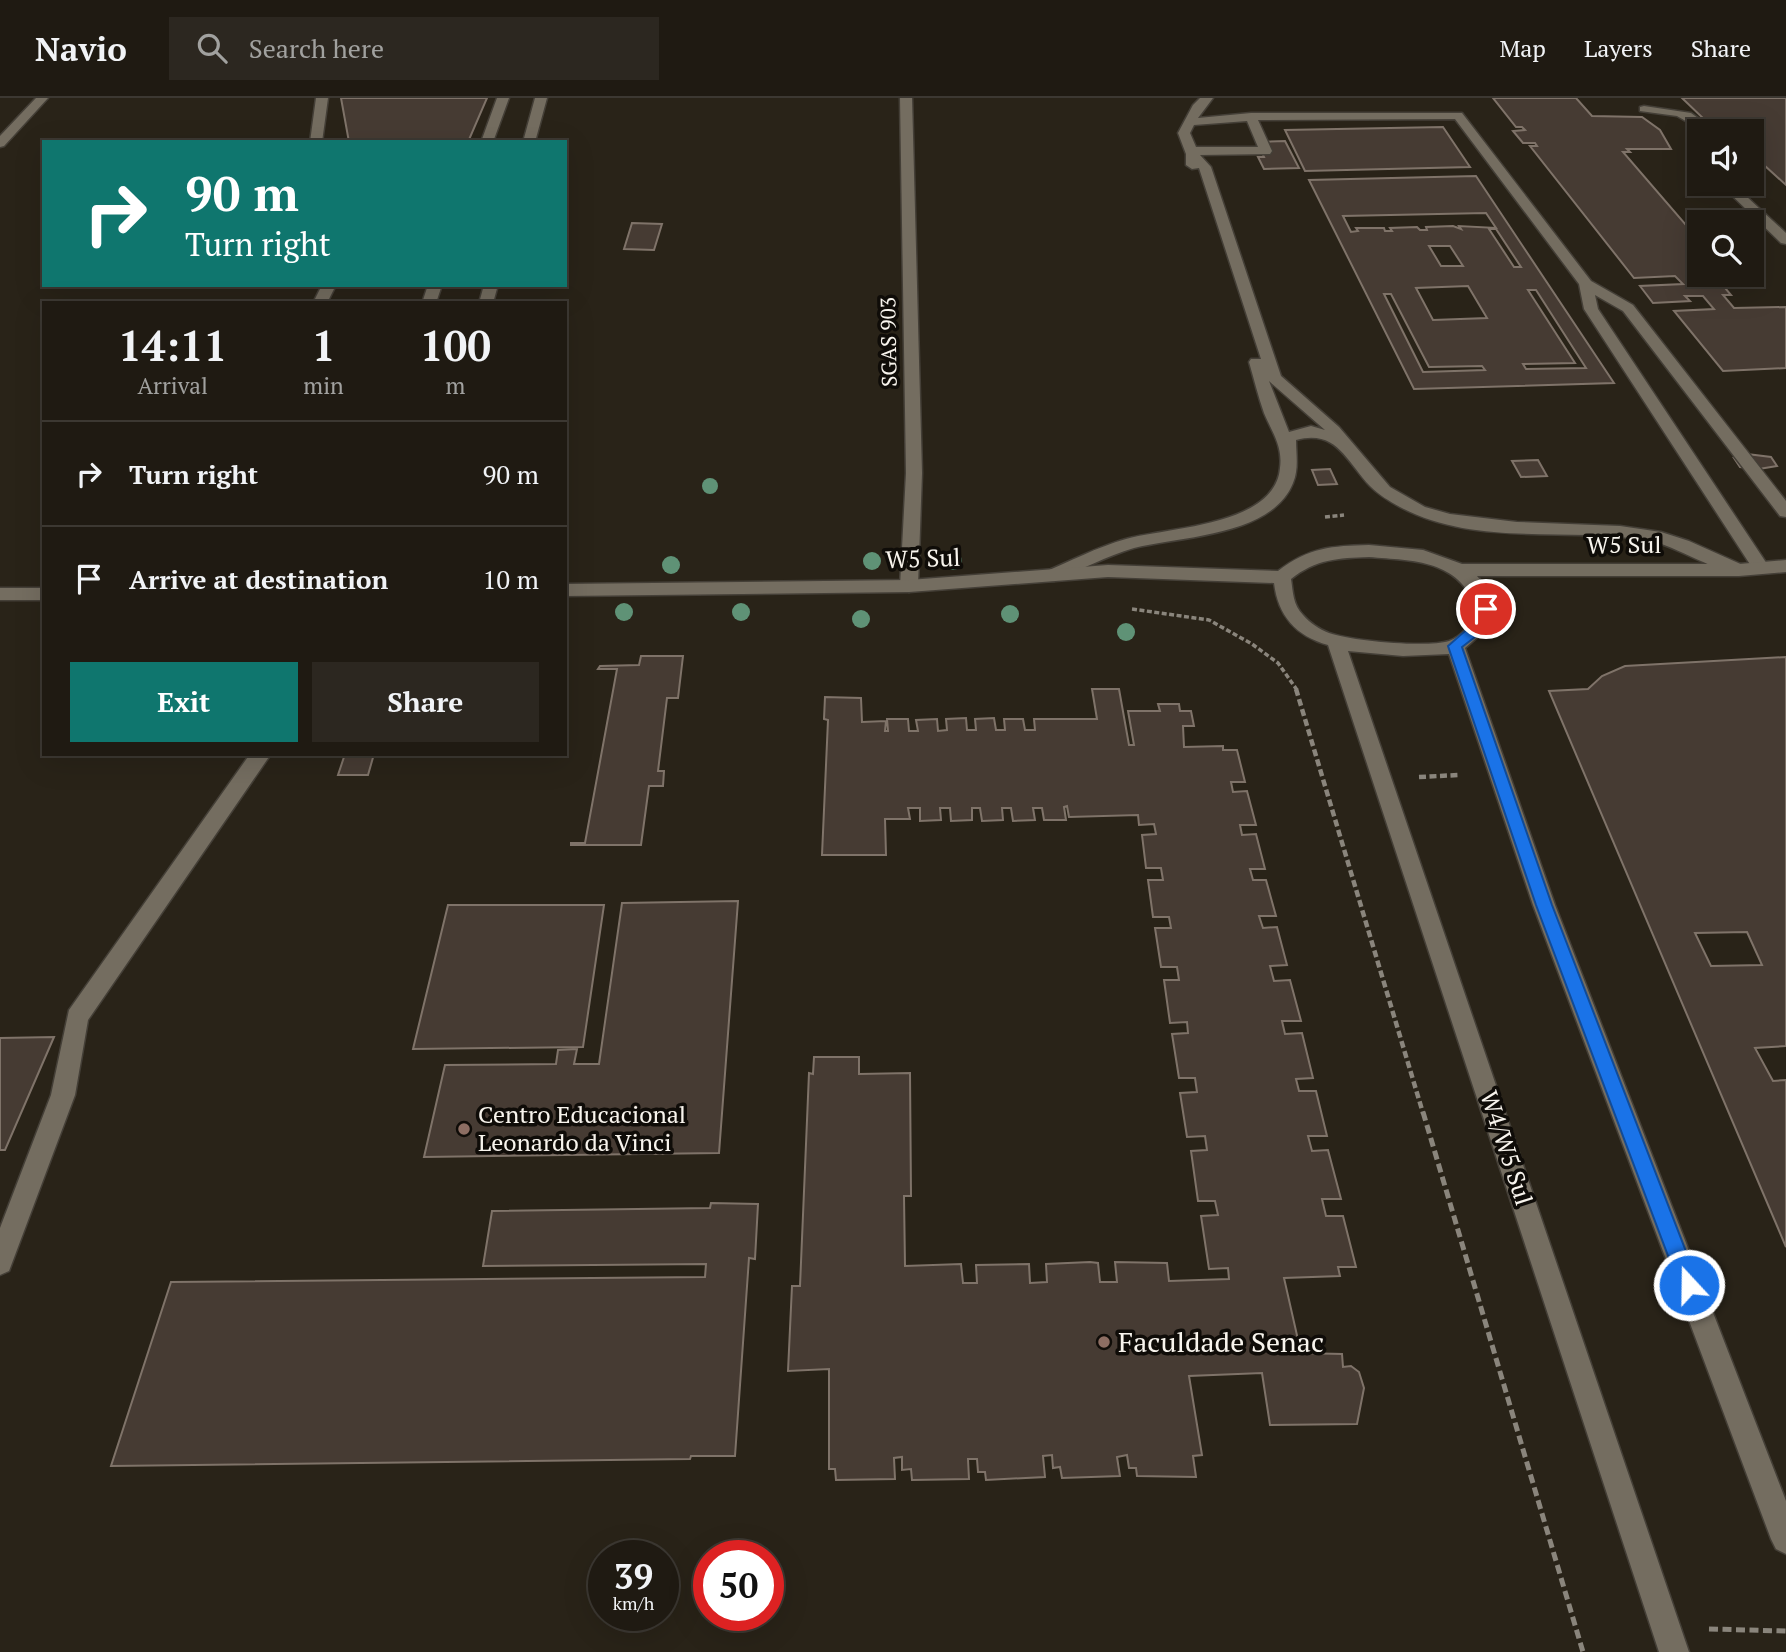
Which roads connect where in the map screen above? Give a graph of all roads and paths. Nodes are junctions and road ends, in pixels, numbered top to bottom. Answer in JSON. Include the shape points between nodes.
{"nodes":[{"id":1,"x":42,"y":98,"type":"edge"},
{"id":2,"x":322,"y":98,"type":"edge"},
{"id":3,"x":503,"y":98,"type":"edge"},
{"id":4,"x":541,"y":98,"type":"edge"},
{"id":5,"x":906,"y":98,"type":"edge"},
{"id":6,"x":1446,"y":98,"type":"edge"},
{"id":7,"x":1199,"y":100,"type":"edge"},
{"id":8,"x":1644,"y":109,"type":"dead end"},
{"id":9,"x":1458,"y":115,"type":"junction"},
{"id":10,"x":1251,"y":117,"type":"junction"},
{"id":11,"x":1696,"y":119,"type":"edge"},
{"id":12,"x":1190,"y":122,"type":"junction"},
{"id":13,"x":316,"y":140,"type":"edge"},
{"id":14,"x":488,"y":140,"type":"edge"},
{"id":15,"x":530,"y":140,"type":"edge"},
{"id":16,"x":0,"y":143,"type":"edge"},
{"id":17,"x":1191,"y":153,"type":"junction"},
{"id":18,"x":1739,"y":196,"type":"edge"},
{"id":19,"x":1786,"y":240,"type":"edge"},
{"id":20,"x":1586,"y":284,"type":"junction"},
{"id":21,"x":1346,"y":443,"type":"junction"},
{"id":22,"x":1288,"y":447,"type":"junction"},
{"id":23,"x":1786,"y":512,"type":"edge"},
{"id":24,"x":1786,"y":566,"type":"edge"},
{"id":25,"x":1761,"y":568,"type":"junction"},
{"id":26,"x":1461,"y":570,"type":"junction"},
{"id":27,"x":1738,"y":570,"type":"junction"},
{"id":28,"x":1048,"y":577,"type":"junction"},
{"id":29,"x":1282,"y":577,"type":"junction"},
{"id":30,"x":909,"y":586,"type":"junction"},
{"id":31,"x":567,"y":590,"type":"edge"},
{"id":32,"x":0,"y":594,"type":"edge"},
{"id":33,"x":42,"y":594,"type":"edge"},
{"id":34,"x":1337,"y":644,"type":"junction"},
{"id":35,"x":1455,"y":646,"type":"junction"},
{"id":36,"x":260,"y":756,"type":"edge"},
{"id":37,"x":1498,"y":772,"type":"junction"},
{"id":38,"x":1383,"y":780,"type":"junction"},
{"id":39,"x":0,"y":1262,"type":"edge"},
{"id":40,"x":1786,"y":1539,"type":"edge"},
{"id":41,"x":1667,"y":1629,"type":"junction"},
{"id":42,"x":1786,"y":1631,"type":"edge"},
{"id":43,"x":1674,"y":1652,"type":"edge"}],
"edges":[{"from":1,"to":16,"type":"main road"},
{"from":2,"to":13,"type":"main road"},
{"from":3,"to":14,"type":"main road"},
{"from":4,"to":15,"type":"main road"},
{"from":5,"to":30,"type":"main road","name":"SGAS 903","via":[[915,473]]},
{"from":6,"to":9,"type":"main road"},
{"from":7,"to":12,"type":"main road"},
{"from":8,"to":11,"type":"main road"},
{"from":9,"to":10,"type":"main road"},
{"from":9,"to":20,"type":"main road"},
{"from":10,"to":12,"type":"main road"},
{"from":10,"to":17,"type":"main road","via":[[1266,151]]},
{"from":12,"to":17,"type":"main road","via":[[1184,136]]},
{"from":17,"to":21,"type":"main road","via":[[1205,167],[1274,377]]},
{"from":17,"to":22,"type":"main road","via":[[1266,394]]},
{"from":18,"to":19,"type":"main road"},
{"from":20,"to":23,"type":"main road","via":[[1628,308]]},
{"from":20,"to":25,"type":"main road","via":[[1591,309]]},
{"from":21,"to":22,"type":"main road","via":[[1303,431],[1288,437]]},
{"from":21,"to":27,"type":"main road","via":[[1378,485],[1394,498],[1433,515],[1496,525],[1656,536]]},
{"from":22,"to":28,"type":"main road","via":[[1286,486],[1257,513],[1218,526],[1128,544]]},
{"from":24,"to":25,"type":"main road","name":"W5 Sul"},
{"from":25,"to":27,"type":"main road","name":"W5 Sul"},
{"from":26,"to":27,"type":"main road","name":"W5 Sul"},
{"from":26,"to":29,"type":"main road","via":[[1423,556],[1328,551]]},
{"from":26,"to":35,"type":"main road","via":[[1479,588],[1486,609],[1479,627]]},
{"from":28,"to":29,"type":"main road","name":"W5 Sul","via":[[1108,571]]},
{"from":28,"to":30,"type":"main road","name":"W5 Sul"},
{"from":29,"to":34,"type":"main road","via":[[1282,595],[1290,612],[1305,628]]},
{"from":30,"to":31,"type":"main road","name":"W5 Sul"},
{"from":32,"to":33,"type":"main road"},
{"from":34,"to":35,"type":"main road","via":[[1419,649]]},
{"from":34,"to":38,"type":"main road","name":"W4/W5 Sul"},
{"from":35,"to":37,"type":"main road"},
{"from":36,"to":39,"type":"main road","via":[[77,1017],[63,1095]]},
{"from":37,"to":38,"type":"path"},
{"from":37,"to":40,"type":"main road","via":[[1544,905]]},
{"from":38,"to":41,"type":"main road","name":"W4/W5 Sul"},
{"from":41,"to":42,"type":"path"},
{"from":41,"to":43,"type":"main road","name":"W4/W5 Sul"}]}
